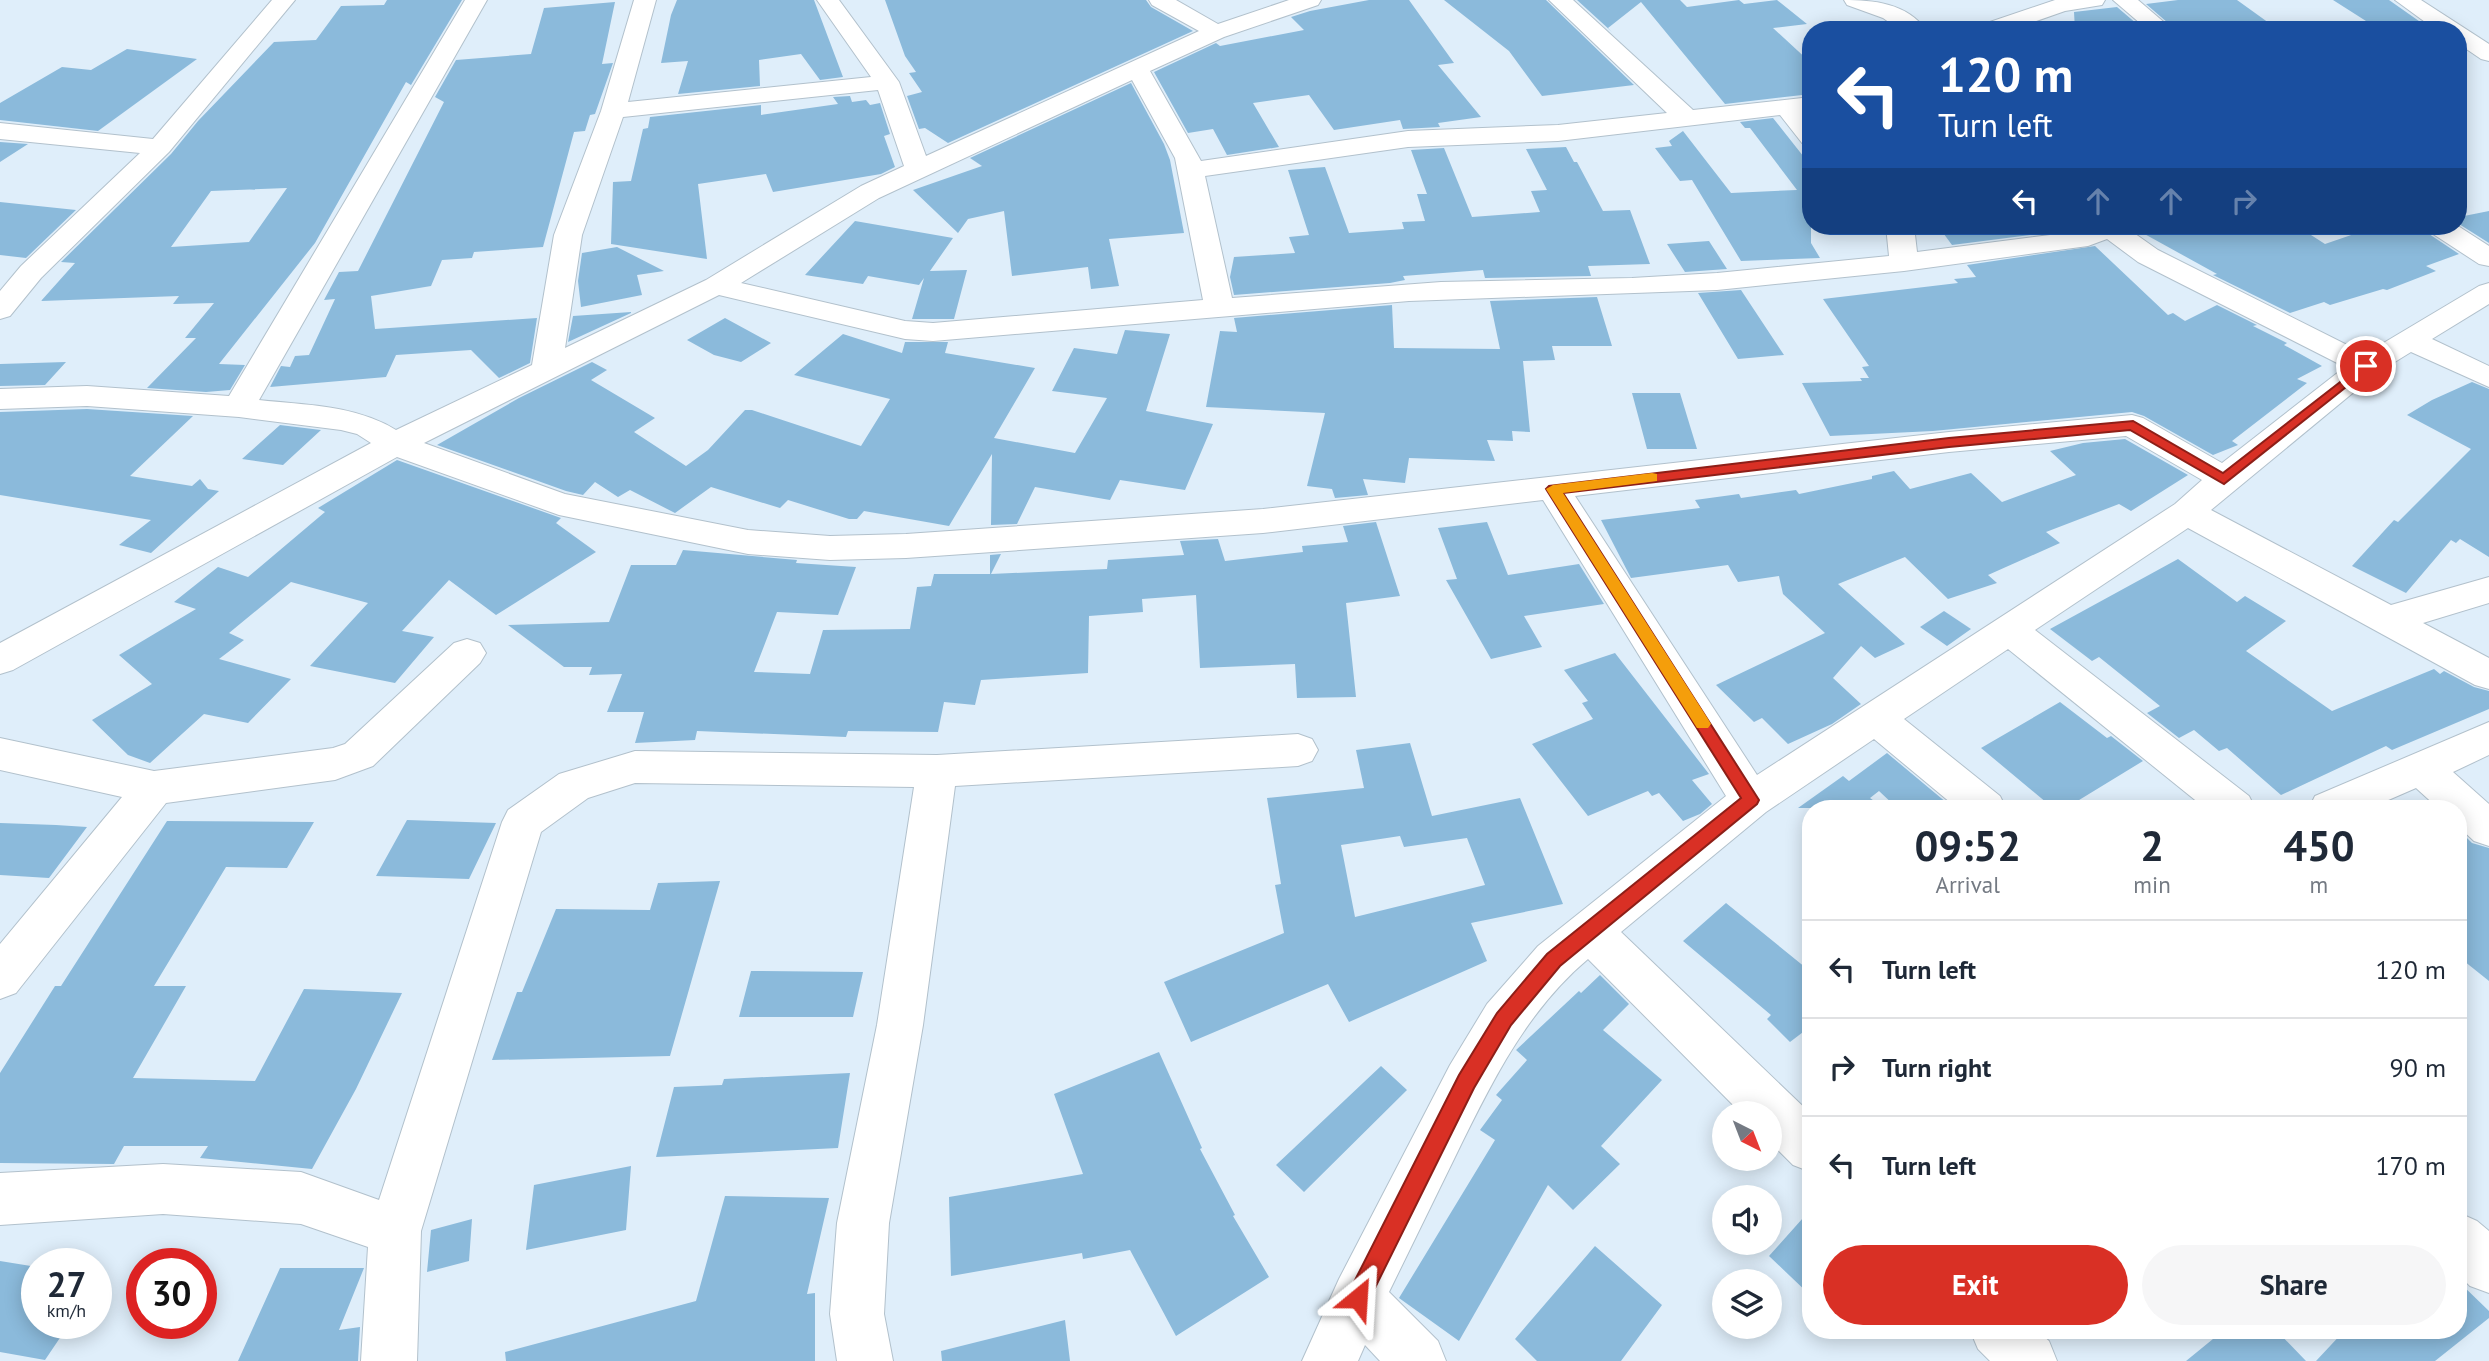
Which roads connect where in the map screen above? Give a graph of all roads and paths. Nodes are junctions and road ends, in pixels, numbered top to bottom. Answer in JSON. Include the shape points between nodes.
{"nodes":[{"id":1,"x":284,"y":0,"type":"edge"},
{"id":2,"x":476,"y":0,"type":"edge"},
{"id":3,"x":645,"y":0,"type":"edge"},
{"id":4,"x":828,"y":0,"type":"edge"},
{"id":5,"x":1160,"y":0,"type":"edge"},
{"id":6,"x":1310,"y":0,"type":"edge"},
{"id":7,"x":1560,"y":0,"type":"edge"},
{"id":8,"x":1855,"y":0,"type":"edge"},
{"id":9,"x":2094,"y":0,"type":"edge"},
{"id":10,"x":2124,"y":0,"type":"edge"},
{"id":11,"x":2406,"y":0,"type":"edge"},
{"id":12,"x":1902,"y":21,"type":"edge"},
{"id":13,"x":2015,"y":21,"type":"edge"},
{"id":14,"x":2151,"y":21,"type":"edge"},
{"id":15,"x":2438,"y":21,"type":"edge"},
{"id":16,"x":1216,"y":32,"type":"junction"},
{"id":17,"x":2467,"y":39,"type":"edge"},
{"id":18,"x":2489,"y":54,"type":"edge"},
{"id":19,"x":1138,"y":70,"type":"junction"},
{"id":20,"x":887,"y":82,"type":"junction"},
{"id":21,"x":1799,"y":105,"type":"edge"},
{"id":22,"x":613,"y":111,"type":"junction"},
{"id":23,"x":1687,"y":118,"type":"junction"},
{"id":24,"x":0,"y":131,"type":"edge"},
{"id":25,"x":160,"y":148,"type":"junction"},
{"id":26,"x":918,"y":169,"type":"junction"},
{"id":27,"x":1191,"y":170,"type":"junction"},
{"id":28,"x":1901,"y":235,"type":"edge"},
{"id":29,"x":2071,"y":235,"type":"edge"},
{"id":30,"x":2110,"y":235,"type":"edge"},
{"id":31,"x":2454,"y":235,"type":"edge"},
{"id":32,"x":2489,"y":258,"type":"edge"},
{"id":33,"x":1904,"y":263,"type":"junction"},
{"id":34,"x":0,"y":271,"type":"edge"},
{"id":35,"x":31,"y":272,"type":"junction"},
{"id":36,"x":716,"y":286,"type":"junction"},
{"id":37,"x":2489,"y":292,"type":"edge"},
{"id":38,"x":1219,"y":307,"type":"junction"},
{"id":39,"x":0,"y":310,"type":"edge"},
{"id":40,"x":2410,"y":340,"type":"junction"},
{"id":41,"x":2366,"y":366,"type":"junction"},
{"id":42,"x":546,"y":370,"type":"junction"},
{"id":43,"x":2489,"y":378,"type":"edge"},
{"id":44,"x":0,"y":399,"type":"edge"},
{"id":45,"x":239,"y":407,"type":"junction"},
{"id":46,"x":395,"y":444,"type":"junction"},
{"id":47,"x":2224,"y":480,"type":"junction"},
{"id":48,"x":1553,"y":489,"type":"junction"},
{"id":49,"x":2187,"y":512,"type":"junction"},
{"id":50,"x":2489,"y":590,"type":"edge"},
{"id":51,"x":2387,"y":620,"type":"junction"},
{"id":52,"x":2008,"y":629,"type":"junction"},
{"id":53,"x":467,"y":653,"type":"dead end"},
{"id":54,"x":0,"y":660,"type":"edge"},
{"id":55,"x":2489,"y":675,"type":"edge"},
{"id":56,"x":1875,"y":718,"type":"junction"},
{"id":57,"x":2489,"y":738,"type":"edge"},
{"id":58,"x":1298,"y":750,"type":"dead end"},
{"id":59,"x":0,"y":754,"type":"edge"},
{"id":60,"x":2421,"y":768,"type":"junction"},
{"id":61,"x":937,"y":771,"type":"junction"},
{"id":62,"x":154,"y":788,"type":"junction"},
{"id":63,"x":1751,"y":800,"type":"junction"},
{"id":64,"x":1975,"y":800,"type":"edge"},
{"id":65,"x":2224,"y":800,"type":"edge"},
{"id":66,"x":2348,"y":800,"type":"edge"},
{"id":67,"x":2457,"y":800,"type":"edge"},
{"id":68,"x":2467,"y":809,"type":"edge"},
{"id":69,"x":2489,"y":829,"type":"edge"},
{"id":70,"x":1589,"y":930,"type":"junction"},
{"id":71,"x":0,"y":978,"type":"edge"},
{"id":72,"x":1802,"y":1139,"type":"edge"},
{"id":73,"x":0,"y":1199,"type":"edge"},
{"id":74,"x":395,"y":1231,"type":"junction"},
{"id":75,"x":2467,"y":1247,"type":"edge"},
{"id":76,"x":2489,"y":1268,"type":"edge"},
{"id":77,"x":1358,"y":1298,"type":"junction"},
{"id":78,"x":2006,"y":1339,"type":"edge"},
{"id":79,"x":389,"y":1361,"type":"edge"},
{"id":80,"x":864,"y":1361,"type":"edge"},
{"id":81,"x":1330,"y":1361,"type":"edge"},
{"id":82,"x":1418,"y":1361,"type":"edge"},
{"id":83,"x":2028,"y":1361,"type":"edge"}],
"edges":[{"from":1,"to":25,"type":"street"},
{"from":2,"to":45,"type":"street"},
{"from":3,"to":22,"type":"street"},
{"from":4,"to":20,"type":"street"},
{"from":5,"to":16,"type":"street"},
{"from":6,"to":16,"type":"street"},
{"from":7,"to":23,"type":"street"},
{"from":8,"to":12,"type":"street"},
{"from":9,"to":13,"type":"street","via":[[2061,5]]},
{"from":10,"to":14,"type":"street"},
{"from":11,"to":15,"type":"street"},
{"from":16,"to":19,"type":"street"},
{"from":17,"to":18,"type":"street"},
{"from":19,"to":26,"type":"street"},
{"from":19,"to":27,"type":"street","via":[[1183,145]]},
{"from":20,"to":22,"type":"street"},
{"from":20,"to":26,"type":"street"},
{"from":21,"to":23,"type":"street"},
{"from":22,"to":42,"type":"street","via":[[568,235]]},
{"from":23,"to":27,"type":"street","via":[[1558,133],[1408,139]]},
{"from":24,"to":25,"type":"street"},
{"from":25,"to":35,"type":"street"},
{"from":26,"to":36,"type":"street","via":[[870,192]]},
{"from":27,"to":38,"type":"street"},
{"from":28,"to":33,"type":"street"},
{"from":29,"to":33,"type":"street"},
{"from":30,"to":41,"type":"street"},
{"from":31,"to":32,"type":"street"},
{"from":33,"to":38,"type":"street","via":[[1663,285],[1451,289]]},
{"from":34,"to":35,"type":"street"},
{"from":35,"to":39,"type":"street"},
{"from":36,"to":38,"type":"street","via":[[905,330],[933,332]]},
{"from":36,"to":42,"type":"street"},
{"from":37,"to":40,"type":"street"},
{"from":40,"to":41,"type":"street"},
{"from":40,"to":43,"type":"street"},
{"from":41,"to":47,"type":"street"},
{"from":42,"to":46,"type":"street"},
{"from":44,"to":45,"type":"street","via":[[87,396]]},
{"from":45,"to":46,"type":"street","via":[[343,420],[368,427]]},
{"from":46,"to":48,"type":"street","via":[[559,504],[748,542],[830,548],[1263,521]]},
{"from":46,"to":54,"type":"street"},
{"from":47,"to":48,"type":"street","via":[[2133,425]]},
{"from":47,"to":49,"type":"street"},
{"from":48,"to":63,"type":"street"},
{"from":49,"to":51,"type":"street"},
{"from":49,"to":52,"type":"street"},
{"from":50,"to":51,"type":"street"},
{"from":51,"to":55,"type":"street"},
{"from":52,"to":56,"type":"street"},
{"from":52,"to":65,"type":"street"},
{"from":53,"to":62,"type":"street","via":[[359,755],[335,764]]},
{"from":56,"to":63,"type":"street"},
{"from":56,"to":64,"type":"street"},
{"from":57,"to":60,"type":"street"},
{"from":58,"to":61,"type":"street"},
{"from":59,"to":62,"type":"street"},
{"from":60,"to":66,"type":"street"},
{"from":60,"to":67,"type":"street"},
{"from":61,"to":74,"type":"street","via":[[635,767],[574,786],[523,822]]},
{"from":61,"to":80,"type":"street","via":[[900,1024],[863,1223],[857,1314]]},
{"from":62,"to":71,"type":"street"},
{"from":63,"to":70,"type":"street"},
{"from":68,"to":69,"type":"street"},
{"from":70,"to":72,"type":"street"},
{"from":70,"to":77,"type":"street","via":[[1554,960],[1504,1019],[1466,1081]]},
{"from":73,"to":74,"type":"street","via":[[163,1189],[301,1198]]},
{"from":74,"to":79,"type":"street"},
{"from":75,"to":76,"type":"street"},
{"from":77,"to":81,"type":"street"},
{"from":77,"to":82,"type":"street"},
{"from":78,"to":83,"type":"street"}]}
